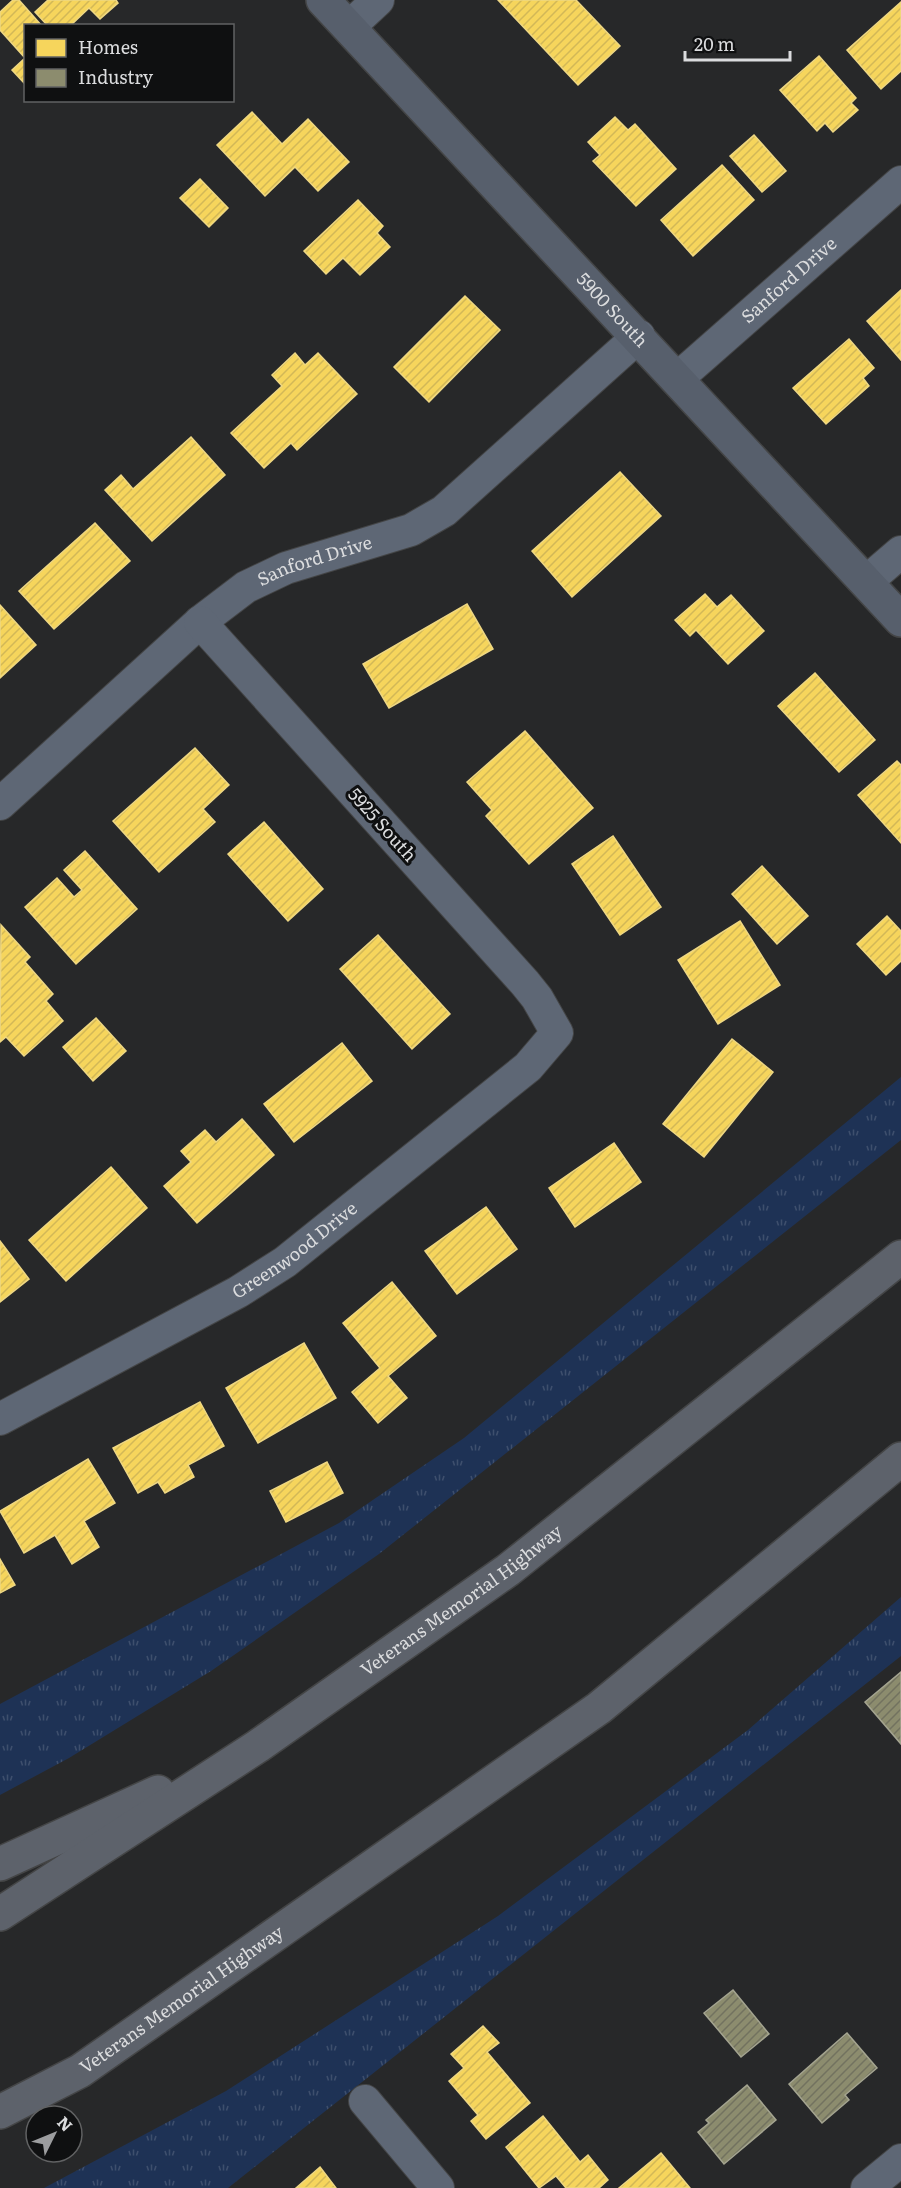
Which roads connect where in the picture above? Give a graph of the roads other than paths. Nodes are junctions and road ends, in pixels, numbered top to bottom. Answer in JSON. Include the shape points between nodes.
{"nodes":[{"id":1,"x":323,"y":0,"type":"edge"},
{"id":2,"x":378,"y":0,"type":"edge"},
{"id":3,"x":349,"y":27,"type":"junction"},
{"id":4,"x":901,"y":182,"type":"edge"},
{"id":5,"x":639,"y":336,"type":"junction"},
{"id":6,"x":678,"y":378,"type":"junction"},
{"id":7,"x":901,"y":552,"type":"edge"},
{"id":8,"x":866,"y":582,"type":"junction"},
{"id":9,"x":901,"y":620,"type":"edge"},
{"id":10,"x":200,"y":622,"type":"junction"},
{"id":11,"x":0,"y":804,"type":"edge"},
{"id":12,"x":556,"y":1034,"type":"joint"},
{"id":13,"x":901,"y":1257,"type":"edge"},
{"id":14,"x":0,"y":1419,"type":"edge"},
{"id":15,"x":901,"y":1459,"type":"edge"},
{"id":16,"x":258,"y":1746,"type":"junction"},
{"id":17,"x":0,"y":1864,"type":"edge"},
{"id":18,"x":0,"y":1914,"type":"edge"},
{"id":19,"x":80,"y":2071,"type":"junction"},
{"id":20,"x":365,"y":2101,"type":"dead end"},
{"id":21,"x":0,"y":2112,"type":"edge"},
{"id":22,"x":0,"y":2128,"type":"edge"},
{"id":23,"x":901,"y":2160,"type":"edge"},
{"id":24,"x":438,"y":2188,"type":"edge"},
{"id":25,"x":867,"y":2188,"type":"edge"}],
"edges":[{"from":1,"to":3,"type":"street","name":"5900 South"},
{"from":2,"to":3,"type":"street"},
{"from":3,"to":5,"type":"street","name":"5900 South"},
{"from":4,"to":6,"type":"street","name":"Sanford Drive"},
{"from":5,"to":6,"type":"street","name":"5900 South"},
{"from":5,"to":10,"type":"street","name":"Sanford Drive","via":[[444,510],[411,530],[286,568],[246,587]]},
{"from":6,"to":8,"type":"street","name":"5900 South"},
{"from":7,"to":8,"type":"street"},
{"from":8,"to":9,"type":"street","name":"5900 South"},
{"from":10,"to":11,"type":"street","name":"Sanford Drive"},
{"from":10,"to":12,"type":"street","name":"5925 South","via":[[525,983]]},
{"from":12,"to":14,"type":"street","name":"Greenwood Drive","via":[[522,1072],[285,1262],[238,1292]]},
{"from":13,"to":16,"type":"highway","name":"Veterans Memorial Highway","via":[[508,1570]]},
{"from":15,"to":19,"type":"highway","name":"Veterans Memorial Highway","via":[[599,1708]]},
{"from":16,"to":17,"type":"highway"},
{"from":16,"to":18,"type":"highway","name":"Veterans Memorial Highway"},
{"from":19,"to":21,"type":"highway","name":"Veterans Memorial Highway"},
{"from":19,"to":22,"type":"highway"},
{"from":20,"to":24,"type":"street"},
{"from":23,"to":25,"type":"street"}]}
